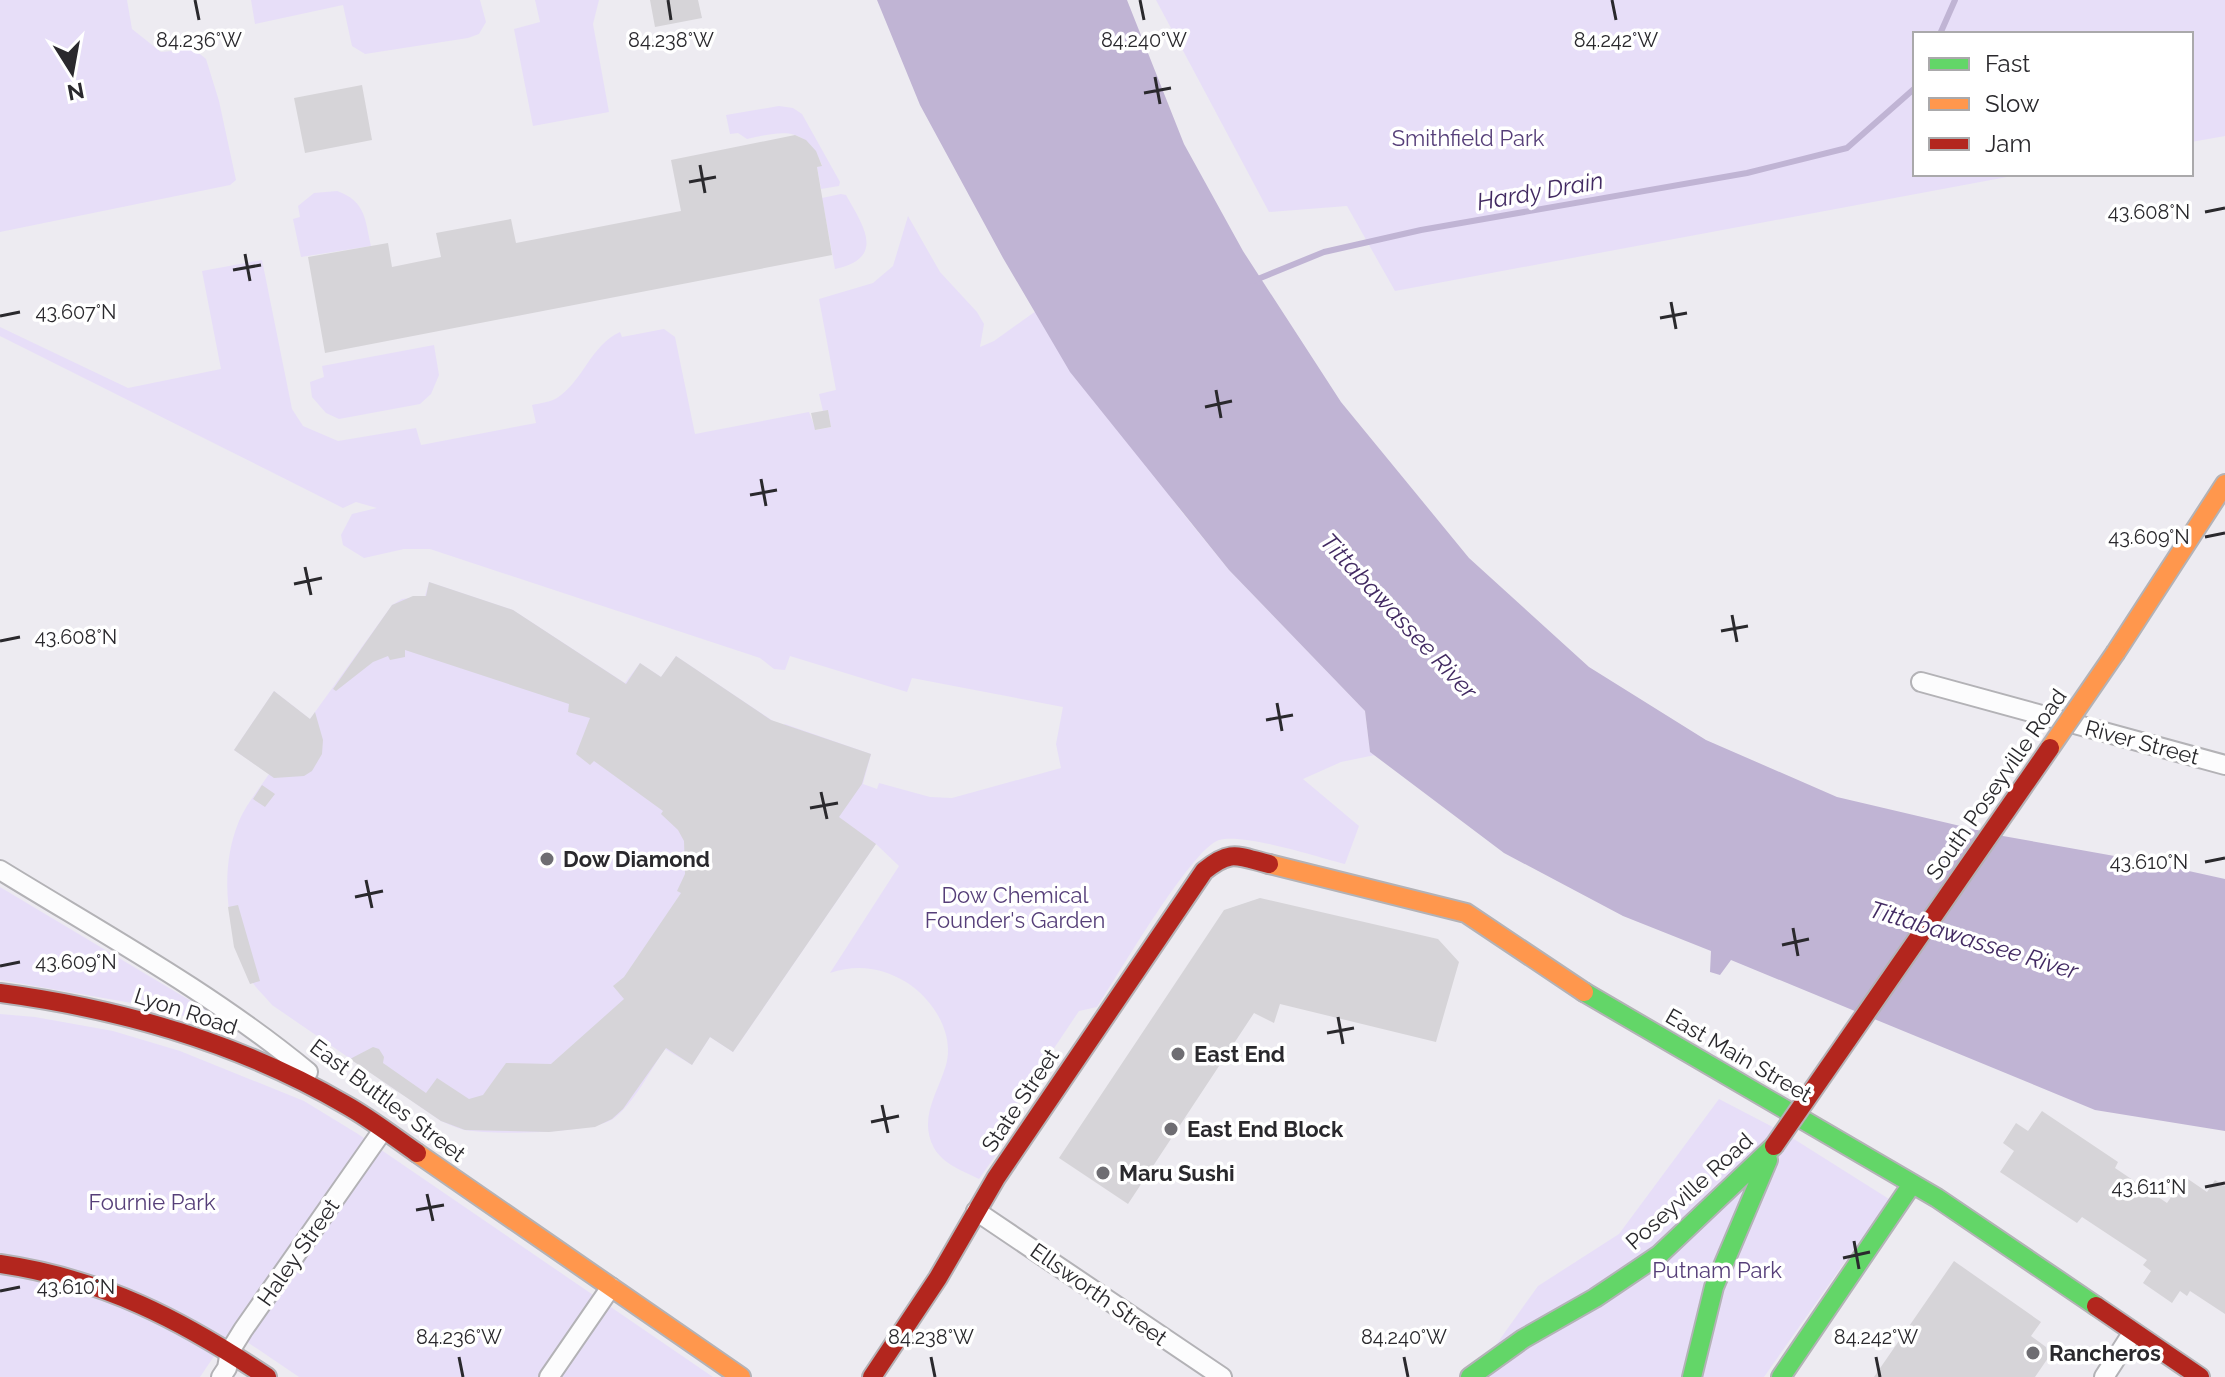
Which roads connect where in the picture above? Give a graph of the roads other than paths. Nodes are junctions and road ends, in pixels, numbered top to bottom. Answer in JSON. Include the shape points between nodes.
{"nodes":[{"id":1,"x":2225,"y":484,"type":"edge"},
{"id":2,"x":1921,"y":682,"type":"dead end"},
{"id":3,"x":2225,"y":765,"type":"edge"},
{"id":4,"x":1220,"y":858,"type":"joint"},
{"id":5,"x":0,"y":870,"type":"edge"},
{"id":6,"x":0,"y":993,"type":"edge"},
{"id":7,"x":347,"y":1105,"type":"junction"},
{"id":8,"x":383,"y":1130,"type":"junction"},
{"id":9,"x":1774,"y":1146,"type":"junction"},
{"id":10,"x":1912,"y":1184,"type":"junction"},
{"id":11,"x":976,"y":1211,"type":"junction"},
{"id":12,"x":0,"y":1264,"type":"edge"},
{"id":13,"x":611,"y":1287,"type":"junction"},
{"id":14,"x":2133,"y":1332,"type":"junction"},
{"id":15,"x":230,"y":1351,"type":"junction"},
{"id":16,"x":221,"y":1377,"type":"edge"},
{"id":17,"x":267,"y":1377,"type":"edge"},
{"id":18,"x":549,"y":1377,"type":"edge"},
{"id":19,"x":741,"y":1377,"type":"edge"},
{"id":20,"x":872,"y":1377,"type":"edge"},
{"id":21,"x":1222,"y":1377,"type":"edge"},
{"id":22,"x":1470,"y":1377,"type":"edge"},
{"id":23,"x":1692,"y":1377,"type":"edge"},
{"id":24,"x":1781,"y":1377,"type":"edge"},
{"id":25,"x":2104,"y":1377,"type":"edge"},
{"id":26,"x":2200,"y":1377,"type":"edge"}],
"edges":[{"from":1,"to":9,"type":"main road","name":"South Poseyville Road","bridge":true,"via":[[2116,652]]},
{"from":2,"to":3,"type":"street","name":"River Street"},
{"from":4,"to":10,"type":"main road","name":"East Main Street","via":[[1234,855],[1466,913],[1601,1003]]},
{"from":4,"to":11,"type":"main road","name":"State Street","via":[[1204,871]]},
{"from":5,"to":7,"type":"street","name":"East Buttles Street","via":[[265,1037]]},
{"from":6,"to":7,"type":"main road","name":"Lyon Road","via":[[132,1017],[258,1061]]},
{"from":7,"to":8,"type":"main road","name":"East Buttles Street"},
{"from":8,"to":13,"type":"main road","name":"East Buttles Street"},
{"from":8,"to":15,"type":"street","name":"Haley Street"},
{"from":9,"to":22,"type":"main road","name":"Poseyville Road","via":[[1659,1255]]},
{"from":9,"to":23,"type":"main road","name":"Poseyville Road","via":[[1714,1287]]},
{"from":10,"to":14,"type":"main road","name":"East Main Street"},
{"from":10,"to":24,"type":"main road"},
{"from":11,"to":20,"type":"main road","name":"State Street"},
{"from":11,"to":21,"type":"street","name":"Ellsworth Street"},
{"from":12,"to":15,"type":"main road","via":[[102,1287],[172,1317]]},
{"from":13,"to":18,"type":"street"},
{"from":13,"to":19,"type":"main road","name":"East Buttles Street"},
{"from":14,"to":25,"type":"street"},
{"from":14,"to":26,"type":"main road","name":"East Main Street"},
{"from":15,"to":16,"type":"street","name":"Haley Street"},
{"from":15,"to":17,"type":"main road"}]}
